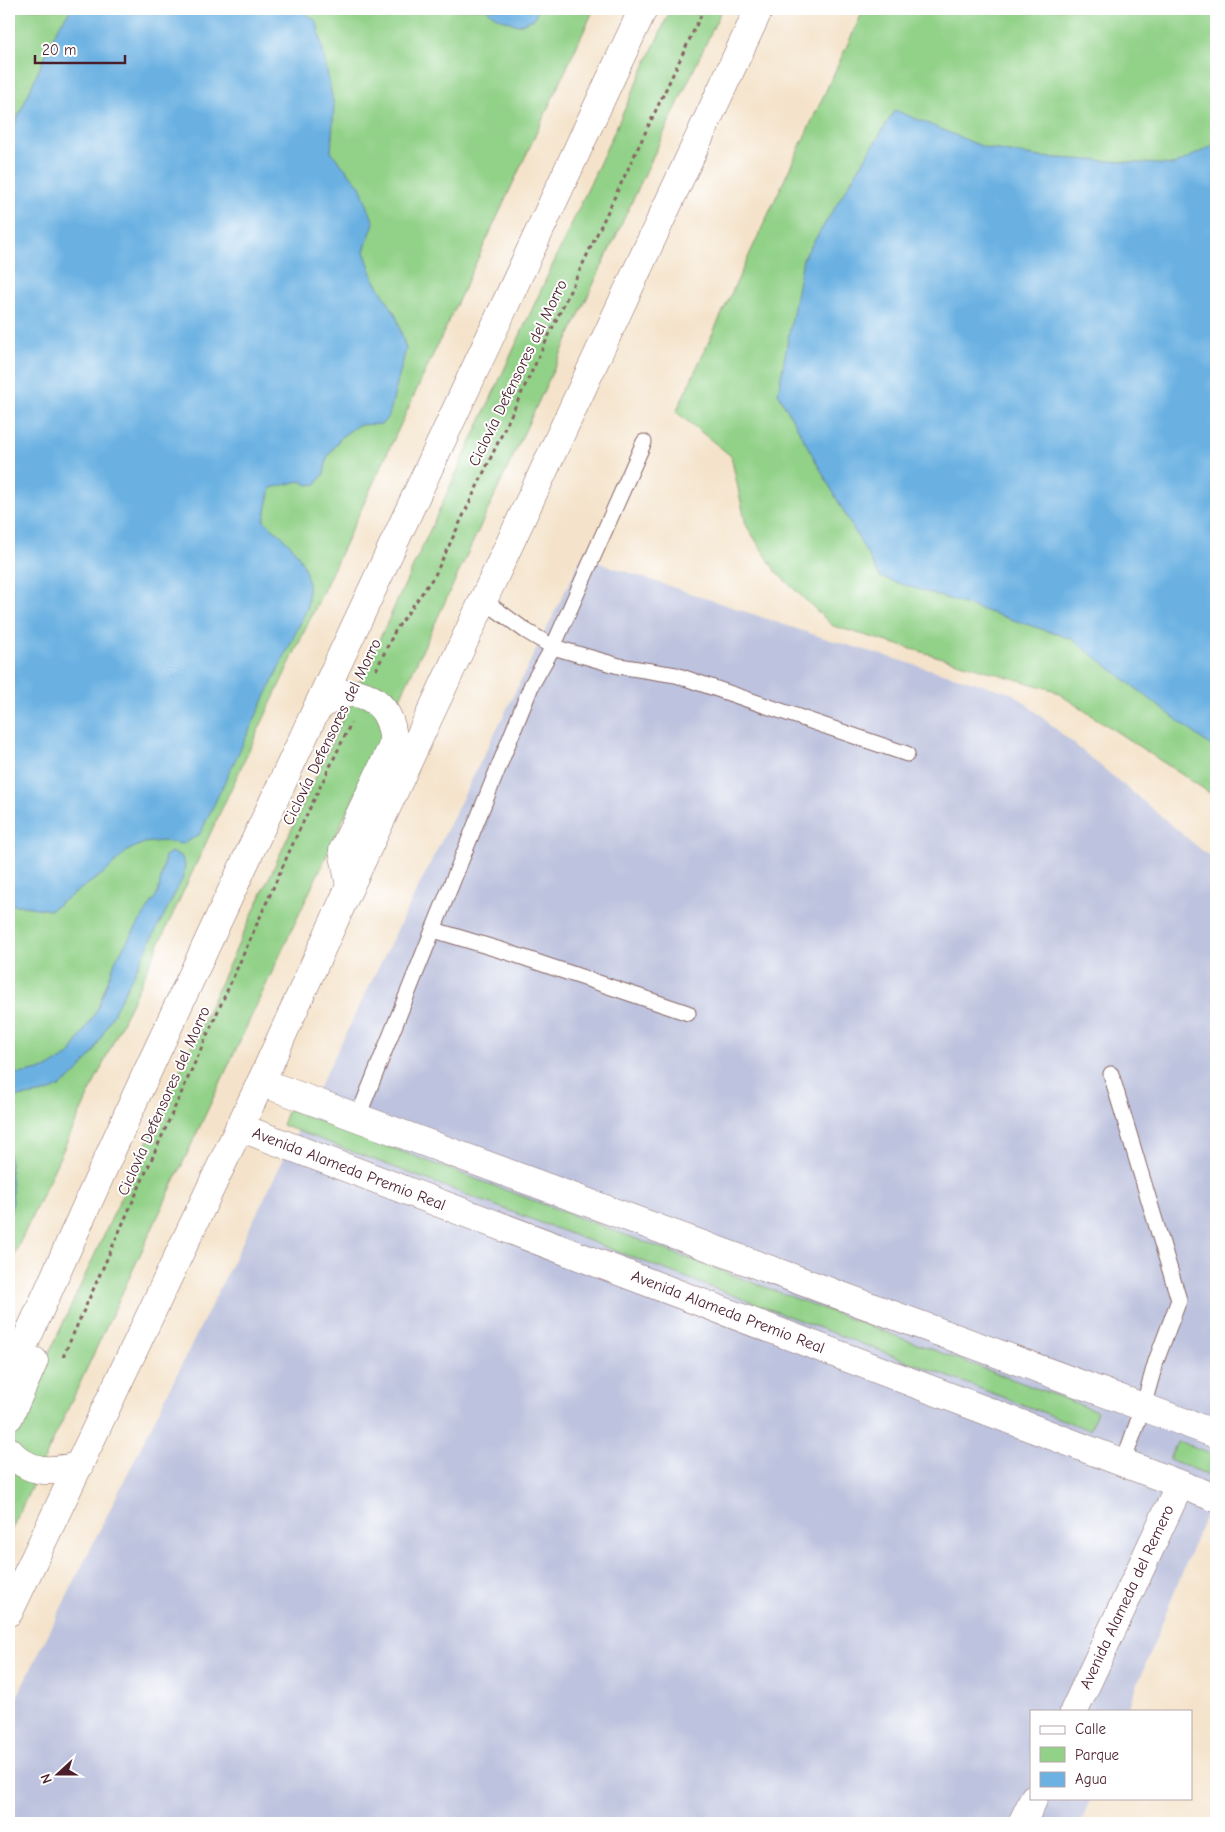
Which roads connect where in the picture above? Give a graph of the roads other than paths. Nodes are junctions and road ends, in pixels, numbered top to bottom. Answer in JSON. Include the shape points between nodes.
{"nodes":[{"id":1,"x":642,"y":9,"type":"edge"},
{"id":2,"x":759,"y":9,"type":"edge"},
{"id":3,"x":644,"y":442,"type":"dead end"},
{"id":4,"x":483,"y":600,"type":"junction"},
{"id":5,"x":553,"y":647,"type":"junction"},
{"id":6,"x":316,"y":711,"type":"junction"},
{"id":7,"x":906,"y":754,"type":"dead end"},
{"id":8,"x":350,"y":886,"type":"junction"},
{"id":9,"x":434,"y":930,"type":"junction"},
{"id":10,"x":688,"y":1013,"type":"dead end"},
{"id":11,"x":1111,"y":1074,"type":"dead end"},
{"id":12,"x":261,"y":1082,"type":"junction"},
{"id":13,"x":357,"y":1118,"type":"junction"},
{"id":14,"x":239,"y":1128,"type":"junction"},
{"id":15,"x":39,"y":1310,"type":"junction"},
{"id":16,"x":9,"y":1378,"type":"edge"},
{"id":17,"x":1143,"y":1407,"type":"junction"},
{"id":18,"x":9,"y":1417,"type":"edge"},
{"id":19,"x":1216,"y":1434,"type":"edge"},
{"id":20,"x":9,"y":1451,"type":"edge"},
{"id":21,"x":1123,"y":1463,"type":"junction"},
{"id":22,"x":79,"y":1466,"type":"junction"},
{"id":23,"x":1180,"y":1484,"type":"junction"},
{"id":24,"x":1216,"y":1498,"type":"edge"},
{"id":25,"x":9,"y":1612,"type":"edge"},
{"id":26,"x":1074,"y":1710,"type":"edge"},
{"id":27,"x":1033,"y":1800,"type":"edge"},
{"id":28,"x":1022,"y":1823,"type":"edge"}],
"edges":[{"from":1,"to":6,"type":"main road"},
{"from":2,"to":4,"type":"main road"},
{"from":3,"to":5,"type":"lane"},
{"from":4,"to":5,"type":"lane"},
{"from":4,"to":8,"type":"main road"},
{"from":5,"to":7,"type":"lane","via":[[619,666],[676,675]]},
{"from":5,"to":9,"type":"lane","via":[[532,684]]},
{"from":6,"to":8,"type":"main road","via":[[332,697],[364,695],[376,701],[391,721],[393,745],[343,850]]},
{"from":6,"to":15,"type":"main road"},
{"from":8,"to":12,"type":"main road"},
{"from":9,"to":10,"type":"lane"},
{"from":9,"to":13,"type":"lane"},
{"from":11,"to":17,"type":"lane","via":[[1178,1300]]},
{"from":12,"to":13,"type":"main road"},
{"from":12,"to":14,"type":"main road"},
{"from":13,"to":17,"type":"main road"},
{"from":14,"to":21,"type":"main road","name":"Avenida Alameda Premio Real"},
{"from":14,"to":22,"type":"main road"},
{"from":15,"to":16,"type":"main road"},
{"from":15,"to":18,"type":"main road","via":[[39,1349]]},
{"from":17,"to":19,"type":"main road"},
{"from":17,"to":21,"type":"lane"},
{"from":20,"to":22,"type":"main road","via":[[17,1461],[42,1471]]},
{"from":21,"to":23,"type":"main road","name":"Avenida Alameda Premio Real"},
{"from":22,"to":25,"type":"main road"},
{"from":23,"to":24,"type":"main road","name":"Avenida Alameda Premio Real"},
{"from":23,"to":26,"type":"main road","name":"Avenida Alameda del Remero"},
{"from":27,"to":28,"type":"main road"}]}
